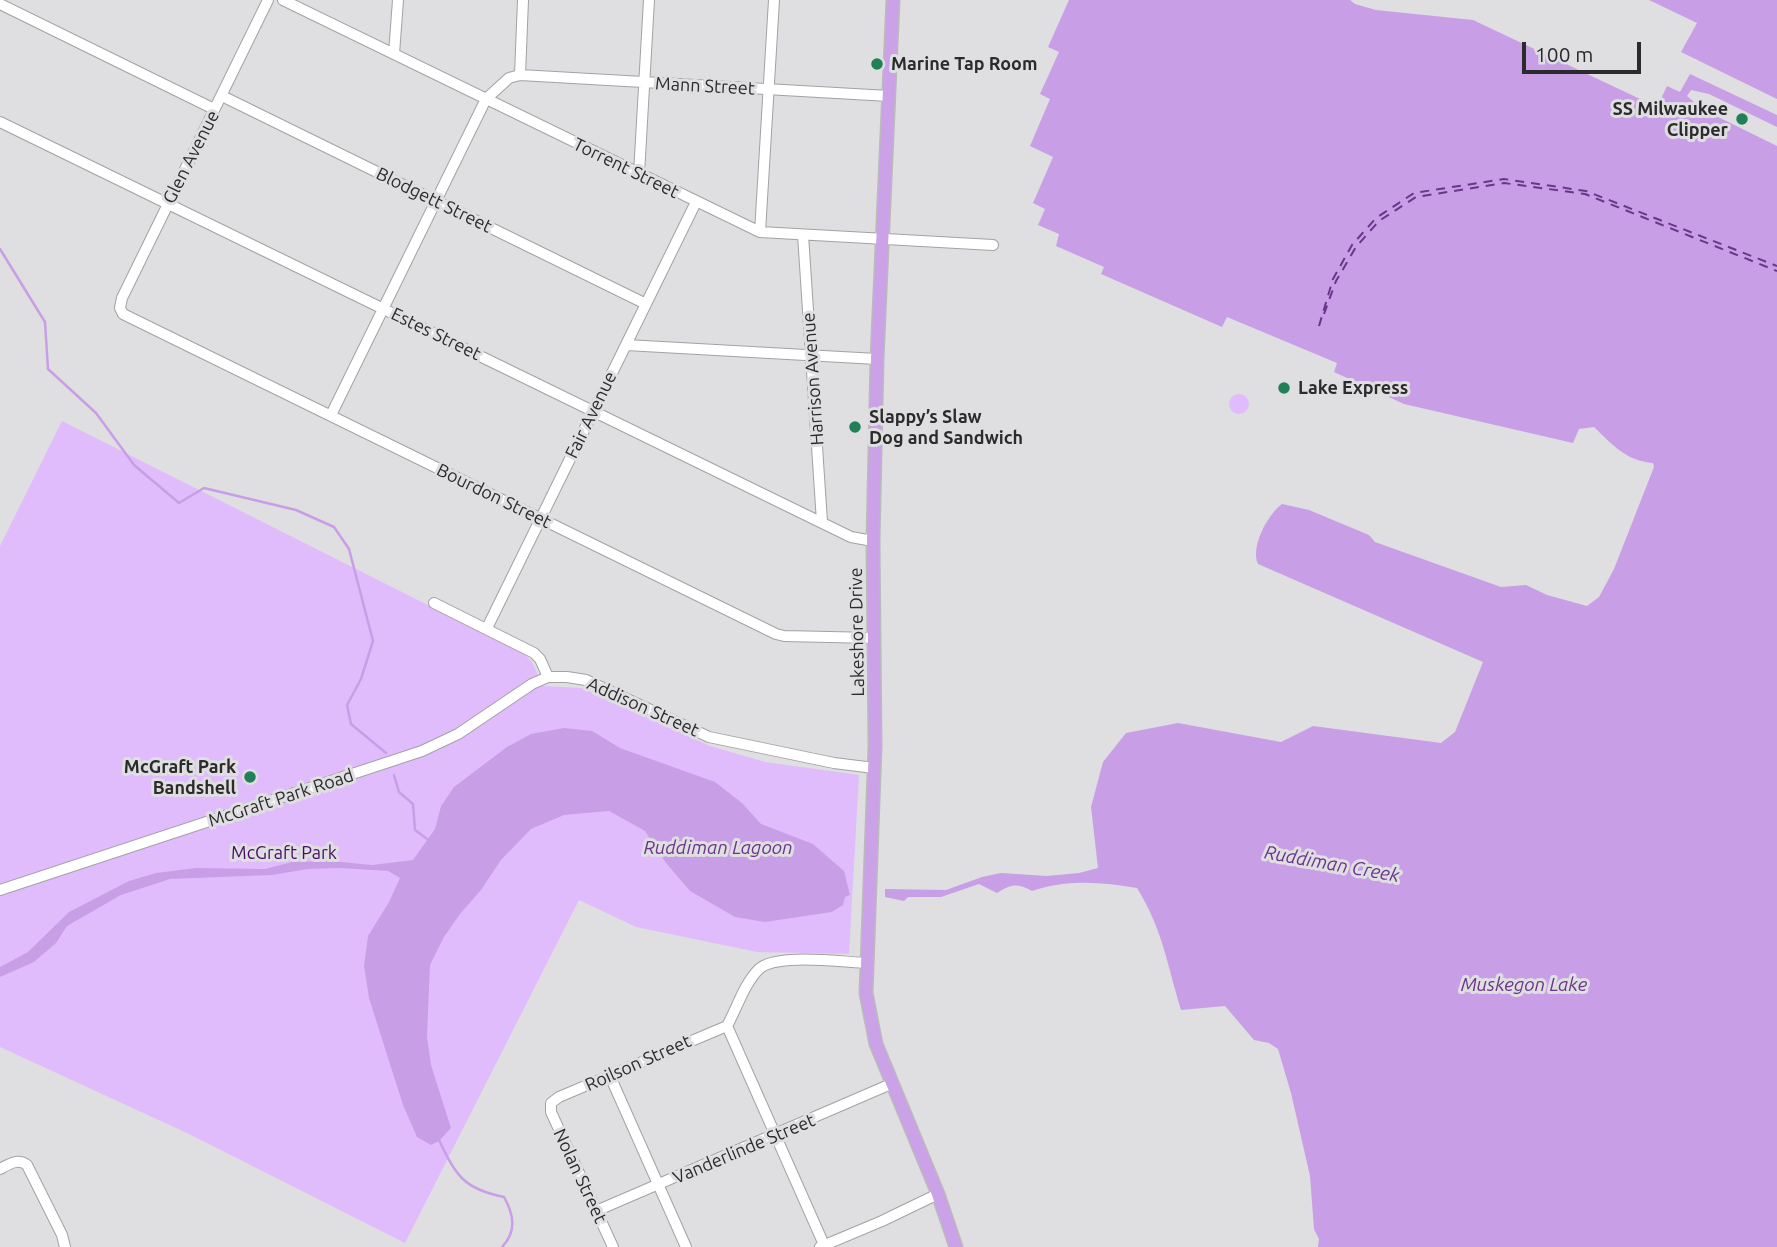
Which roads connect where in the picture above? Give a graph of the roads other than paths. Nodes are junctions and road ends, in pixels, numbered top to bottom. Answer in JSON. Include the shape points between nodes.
{"nodes":[{"id":1,"x":268,"y":0,"type":"edge"},
{"id":2,"x":283,"y":0,"type":"edge"},
{"id":3,"x":398,"y":0,"type":"edge"},
{"id":4,"x":523,"y":0,"type":"edge"},
{"id":5,"x":649,"y":0,"type":"edge"},
{"id":6,"x":774,"y":0,"type":"edge"},
{"id":7,"x":893,"y":0,"type":"edge"},
{"id":8,"x":0,"y":4,"type":"edge"},
{"id":9,"x":394,"y":54,"type":"junction"},
{"id":10,"x":520,"y":75,"type":"junction"},
{"id":11,"x":645,"y":82,"type":"junction"},
{"id":12,"x":769,"y":89,"type":"junction"},
{"id":13,"x":222,"y":96,"type":"junction"},
{"id":14,"x":889,"y":96,"type":"junction"},
{"id":15,"x":486,"y":99,"type":"junction"},
{"id":16,"x":214,"y":109,"type":"junction"},
{"id":17,"x":0,"y":122,"type":"edge"},
{"id":18,"x":639,"y":174,"type":"junction"},
{"id":19,"x":436,"y":201,"type":"junction"},
{"id":20,"x":696,"y":202,"type":"junction"},
{"id":21,"x":167,"y":205,"type":"junction"},
{"id":22,"x":760,"y":232,"type":"junction"},
{"id":23,"x":803,"y":235,"type":"junction"},
{"id":24,"x":881,"y":239,"type":"junction"},
{"id":25,"x":993,"y":245,"type":"dead end"},
{"id":26,"x":646,"y":304,"type":"junction"},
{"id":27,"x":383,"y":308,"type":"junction"},
{"id":28,"x":125,"y":315,"type":"joint"},
{"id":29,"x":626,"y":345,"type":"junction"},
{"id":30,"x":812,"y":355,"type":"junction"},
{"id":31,"x":877,"y":359,"type":"junction"},
{"id":32,"x":593,"y":411,"type":"junction"},
{"id":33,"x":331,"y":415,"type":"junction"},
{"id":34,"x":540,"y":519,"type":"junction"},
{"id":35,"x":822,"y":522,"type":"junction"},
{"id":36,"x":873,"y":541,"type":"junction"},
{"id":37,"x":434,"y":603,"type":"dead end"},
{"id":38,"x":486,"y":628,"type":"junction"},
{"id":39,"x":874,"y":638,"type":"junction"},
{"id":40,"x":548,"y":677,"type":"junction"},
{"id":41,"x":874,"y":768,"type":"junction"},
{"id":42,"x":0,"y":890,"type":"edge"},
{"id":43,"x":866,"y":963,"type":"junction"},
{"id":44,"x":727,"y":1026,"type":"junction"},
{"id":45,"x":610,"y":1076,"type":"junction"},
{"id":46,"x":891,"y":1084,"type":"junction"},
{"id":47,"x":551,"y":1103,"type":"joint"},
{"id":48,"x":776,"y":1136,"type":"junction"},
{"id":49,"x":0,"y":1169,"type":"edge"},
{"id":50,"x":659,"y":1186,"type":"junction"},
{"id":51,"x":938,"y":1194,"type":"junction"},
{"id":52,"x":596,"y":1211,"type":"junction"},
{"id":53,"x":823,"y":1246,"type":"edge"},
{"id":54,"x":65,"y":1247,"type":"edge"},
{"id":55,"x":614,"y":1247,"type":"edge"},
{"id":56,"x":686,"y":1247,"type":"edge"},
{"id":57,"x":956,"y":1247,"type":"edge"}],
"edges":[{"from":1,"to":13,"type":"street","name":"Glen Avenue"},
{"from":2,"to":9,"type":"street","name":"Torrent Street"},
{"from":3,"to":9,"type":"street"},
{"from":4,"to":10,"type":"street"},
{"from":5,"to":11,"type":"street"},
{"from":6,"to":12,"type":"street"},
{"from":7,"to":14,"type":"main road","name":"Lakeshore Drive"},
{"from":8,"to":16,"type":"street"},
{"from":9,"to":15,"type":"street","name":"Torrent Street"},
{"from":10,"to":11,"type":"street","name":"Mann Street"},
{"from":10,"to":15,"type":"street","via":[[509,78]]},
{"from":11,"to":12,"type":"street","name":"Mann Street"},
{"from":11,"to":18,"type":"street"},
{"from":12,"to":14,"type":"street","name":"Mann Street"},
{"from":12,"to":22,"type":"street"},
{"from":13,"to":16,"type":"street","name":"Glen Avenue"},
{"from":13,"to":19,"type":"street","name":"Blodgett Street"},
{"from":14,"to":24,"type":"main road","name":"Lakeshore Drive"},
{"from":15,"to":18,"type":"street","name":"Torrent Street"},
{"from":15,"to":19,"type":"street"},
{"from":16,"to":21,"type":"street","name":"Glen Avenue"},
{"from":17,"to":21,"type":"street","name":"Estes Street"},
{"from":18,"to":20,"type":"street","name":"Torrent Street"},
{"from":19,"to":26,"type":"street","name":"Blodgett Street"},
{"from":19,"to":27,"type":"street"},
{"from":20,"to":22,"type":"street","name":"Torrent Street"},
{"from":20,"to":26,"type":"street","name":"Fair Avenue"},
{"from":21,"to":27,"type":"street","name":"Estes Street"},
{"from":21,"to":28,"type":"street","name":"Glen Avenue","via":[[122,298],[120,308]]},
{"from":22,"to":23,"type":"street","name":"Torrent Street"},
{"from":23,"to":24,"type":"street","name":"Torrent Street"},
{"from":23,"to":30,"type":"street","name":"Harrison Avenue"},
{"from":24,"to":25,"type":"street","name":"Torrent Street"},
{"from":24,"to":31,"type":"main road","name":"Lakeshore Drive"},
{"from":26,"to":29,"type":"street","name":"Fair Avenue"},
{"from":27,"to":32,"type":"street","name":"Estes Street"},
{"from":27,"to":33,"type":"street"},
{"from":28,"to":33,"type":"street","name":"Bourdon Street"},
{"from":29,"to":30,"type":"street"},
{"from":29,"to":32,"type":"street","name":"Fair Avenue"},
{"from":30,"to":31,"type":"street"},
{"from":30,"to":35,"type":"street","name":"Harrison Avenue"},
{"from":31,"to":36,"type":"main road","name":"Lakeshore Drive"},
{"from":32,"to":34,"type":"street","name":"Fair Avenue"},
{"from":32,"to":35,"type":"street","name":"Estes Street"},
{"from":33,"to":34,"type":"street","name":"Bourdon Street"},
{"from":34,"to":38,"type":"street","name":"Fair Avenue"},
{"from":34,"to":39,"type":"street","name":"Bourdon Street","via":[[776,634]]},
{"from":35,"to":36,"type":"street","name":"Estes Street"},
{"from":36,"to":39,"type":"main road","name":"Lakeshore Drive"},
{"from":37,"to":38,"type":"street"},
{"from":38,"to":40,"type":"street","via":[[538,656]]},
{"from":39,"to":41,"type":"main road","name":"Lakeshore Drive"},
{"from":40,"to":41,"type":"street","name":"Addison Street","via":[[586,680],[709,737]]},
{"from":40,"to":42,"type":"street","name":"McGraft Park Road","via":[[518,691],[458,734],[422,751]]},
{"from":41,"to":43,"type":"main road","name":"Lakeshore Drive"},
{"from":43,"to":44,"type":"street","via":[[773,961],[757,972]]},
{"from":43,"to":46,"type":"main road","name":"Lakeshore Drive","via":[[870,1020]]},
{"from":44,"to":45,"type":"street","name":"Roilson Street"},
{"from":44,"to":48,"type":"street"},
{"from":45,"to":47,"type":"street","name":"Roilson Street"},
{"from":45,"to":50,"type":"street"},
{"from":46,"to":48,"type":"street","name":"Vanderlinde Street"},
{"from":46,"to":51,"type":"main road","name":"Lakeshore Drive"},
{"from":47,"to":52,"type":"street","name":"Nolan Street"},
{"from":48,"to":50,"type":"street","name":"Vanderlinde Street"},
{"from":48,"to":53,"type":"street"},
{"from":49,"to":54,"type":"street","via":[[15,1161],[27,1165]]},
{"from":50,"to":52,"type":"street","name":"Vanderlinde Street"},
{"from":50,"to":56,"type":"street"},
{"from":51,"to":53,"type":"street"},
{"from":51,"to":57,"type":"main road","name":"Lakeshore Drive"},
{"from":52,"to":55,"type":"street","name":"Nolan Street"}]}
